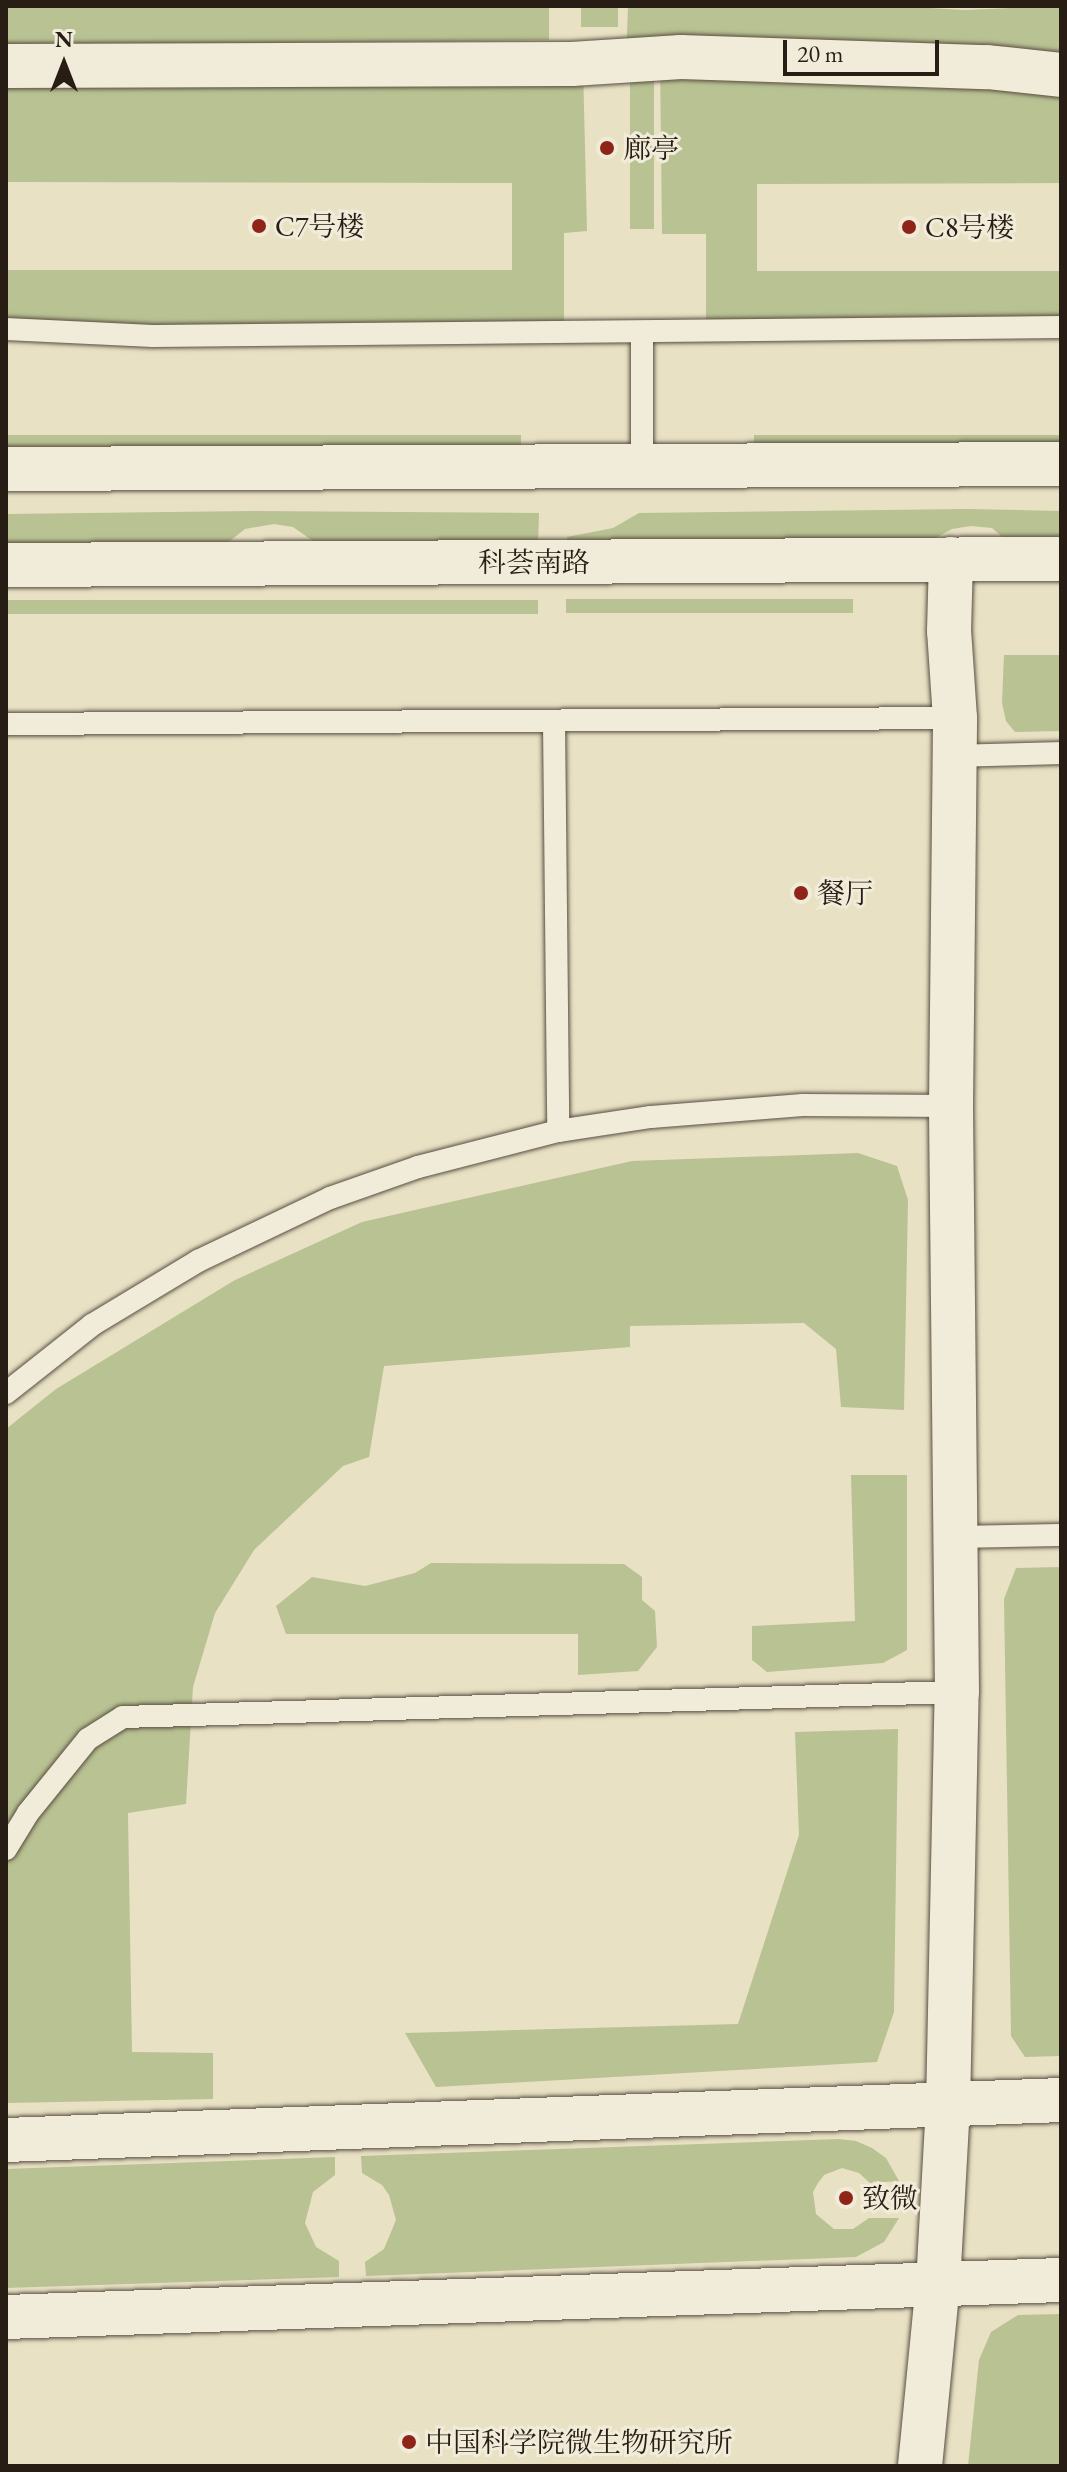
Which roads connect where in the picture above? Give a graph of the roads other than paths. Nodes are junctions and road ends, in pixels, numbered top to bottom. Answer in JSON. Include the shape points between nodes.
{"nodes":[{"id":1,"x":6,"y":66,"type":"edge"},
{"id":2,"x":1061,"y":75,"type":"edge"},
{"id":3,"x":1061,"y":327,"type":"edge"},
{"id":4,"x":6,"y":329,"type":"edge"},
{"id":5,"x":642,"y":332,"type":"junction"},
{"id":6,"x":1061,"y":464,"type":"edge"},
{"id":7,"x":642,"y":466,"type":"junction"},
{"id":8,"x":6,"y":469,"type":"edge"},
{"id":9,"x":951,"y":559,"type":"junction"},
{"id":10,"x":1061,"y":559,"type":"edge"},
{"id":11,"x":6,"y":565,"type":"edge"},
{"id":12,"x":554,"y":721,"type":"junction"},
{"id":13,"x":6,"y":724,"type":"edge"},
{"id":14,"x":954,"y":737,"type":"junction"},
{"id":15,"x":1061,"y":753,"type":"edge"},
{"id":16,"x":951,"y":1106,"type":"junction"},
{"id":17,"x":558,"y":1131,"type":"junction"},
{"id":18,"x":6,"y":1393,"type":"edge"},
{"id":19,"x":1061,"y":1535,"type":"edge"},
{"id":20,"x":955,"y":1537,"type":"junction"},
{"id":21,"x":957,"y":1692,"type":"junction"},
{"id":22,"x":6,"y":1849,"type":"edge"},
{"id":23,"x":1061,"y":2100,"type":"edge"},
{"id":24,"x":948,"y":2107,"type":"junction"},
{"id":25,"x":6,"y":2140,"type":"edge"},
{"id":26,"x":1061,"y":2280,"type":"edge"},
{"id":27,"x":938,"y":2284,"type":"junction"},
{"id":28,"x":6,"y":2317,"type":"edge"},
{"id":29,"x":920,"y":2466,"type":"edge"}],
"edges":[{"from":1,"to":2,"type":"street","via":[[572,64],[681,57],[987,67]]},
{"from":3,"to":5,"type":"lane"},
{"from":4,"to":5,"type":"lane","via":[[153,336]]},
{"from":5,"to":7,"type":"lane"},
{"from":6,"to":7,"type":"street"},
{"from":7,"to":8,"type":"street"},
{"from":9,"to":10,"type":"street","name":"科荟南路"},
{"from":9,"to":11,"type":"street","name":"科荟南路"},
{"from":9,"to":14,"type":"street"},
{"from":12,"to":13,"type":"lane"},
{"from":12,"to":14,"type":"lane"},
{"from":12,"to":17,"type":"lane"},
{"from":14,"to":15,"type":"lane"},
{"from":14,"to":16,"type":"street"},
{"from":16,"to":17,"type":"lane","via":[[803,1105],[651,1117]]},
{"from":16,"to":20,"type":"street"},
{"from":17,"to":18,"type":"lane","via":[[418,1167],[317,1204],[198,1261],[92,1325]]},
{"from":19,"to":20,"type":"lane"},
{"from":20,"to":21,"type":"street"},
{"from":21,"to":22,"type":"lane","via":[[123,1717],[88,1739]]},
{"from":21,"to":24,"type":"street"},
{"from":23,"to":24,"type":"street"},
{"from":24,"to":25,"type":"street"},
{"from":24,"to":27,"type":"street"},
{"from":26,"to":27,"type":"street"},
{"from":27,"to":28,"type":"street"},
{"from":27,"to":29,"type":"street"}]}
